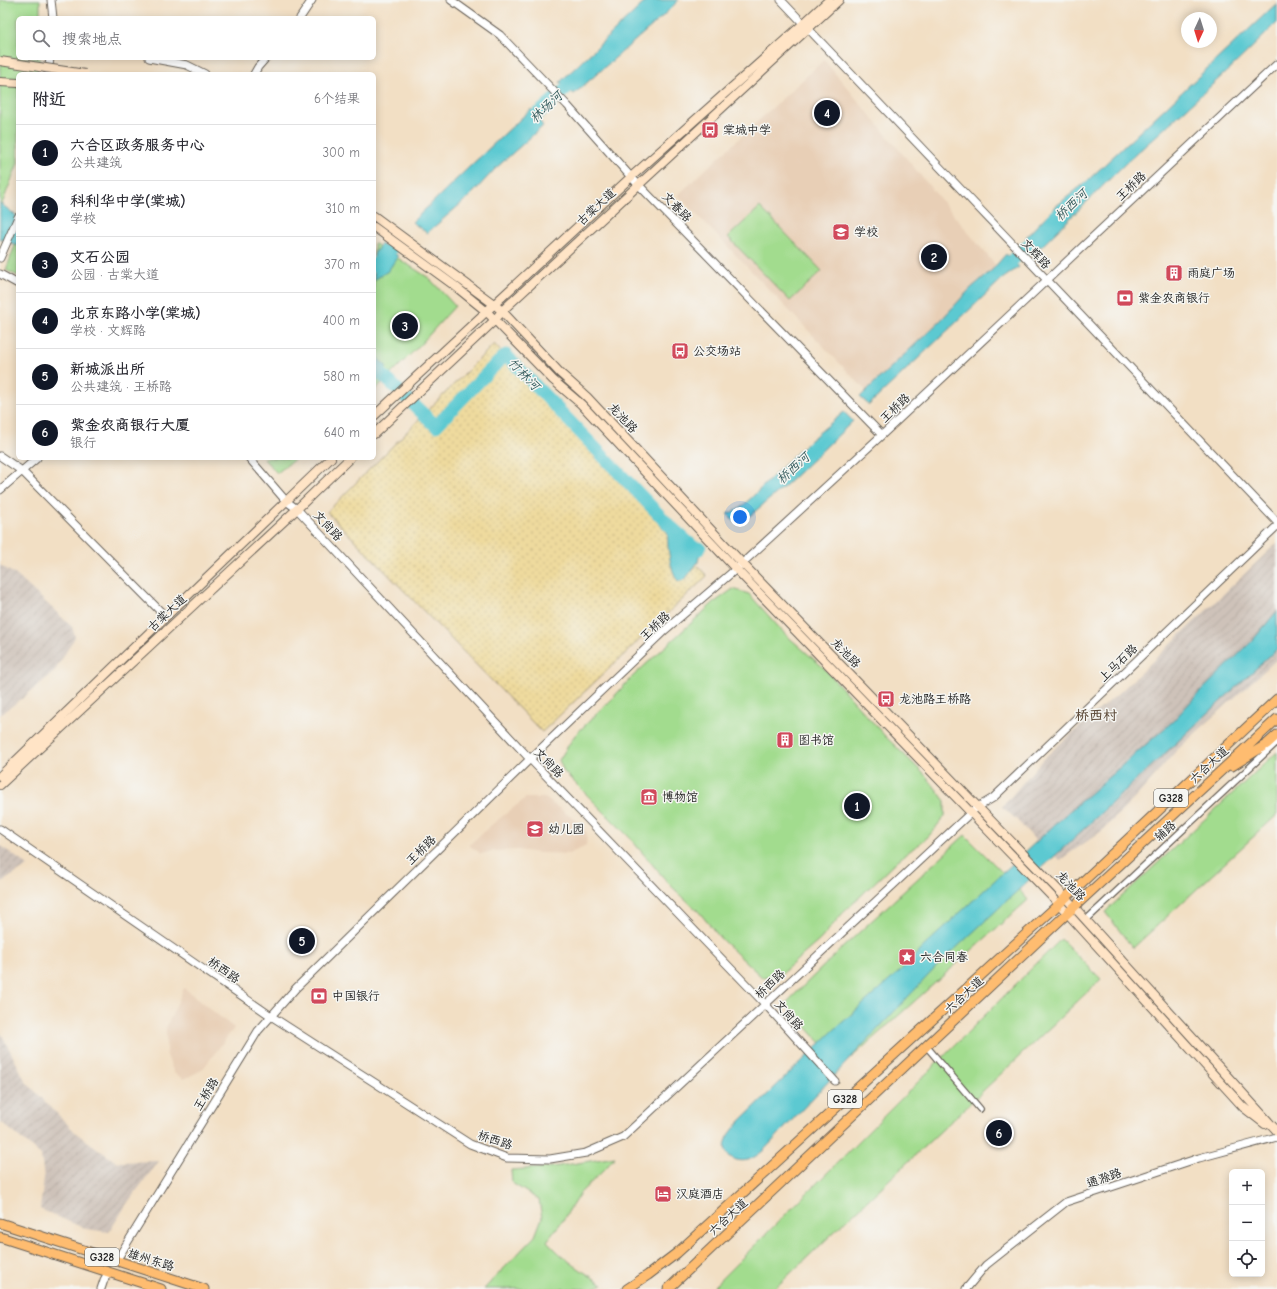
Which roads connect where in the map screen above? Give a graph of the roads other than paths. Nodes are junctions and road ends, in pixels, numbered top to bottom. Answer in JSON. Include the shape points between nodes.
{"nodes":[{"id":1,"x":51,"y":0,"type":"edge"},
{"id":2,"x":312,"y":0,"type":"edge"},
{"id":3,"x":451,"y":0,"type":"edge"},
{"id":4,"x":781,"y":0,"type":"edge"},
{"id":5,"x":829,"y":0,"type":"edge"},
{"id":6,"x":838,"y":0,"type":"edge"},
{"id":7,"x":53,"y":16,"type":"edge"},
{"id":8,"x":301,"y":16,"type":"edge"},
{"id":9,"x":806,"y":26,"type":"junction"},
{"id":10,"x":50,"y":60,"type":"edge"},
{"id":11,"x":160,"y":60,"type":"edge"},
{"id":12,"x":264,"y":60,"type":"edge"},
{"id":13,"x":0,"y":61,"type":"edge"},
{"id":14,"x":1277,"y":64,"type":"edge"},
{"id":15,"x":48,"y":72,"type":"edge"},
{"id":16,"x":73,"y":72,"type":"edge"},
{"id":17,"x":201,"y":72,"type":"edge"},
{"id":18,"x":255,"y":72,"type":"edge"},
{"id":19,"x":0,"y":82,"type":"edge"},
{"id":20,"x":16,"y":83,"type":"edge"},
{"id":21,"x":632,"y":177,"type":"junction"},
{"id":22,"x":638,"y":184,"type":"junction"},
{"id":23,"x":376,"y":217,"type":"edge"},
{"id":24,"x":16,"y":222,"type":"edge"},
{"id":25,"x":376,"y":228,"type":"edge"},
{"id":26,"x":0,"y":258,"type":"edge"},
{"id":27,"x":0,"y":274,"type":"edge"},
{"id":28,"x":1046,"y":280,"type":"junction"},
{"id":29,"x":16,"y":283,"type":"edge"},
{"id":30,"x":495,"y":305,"type":"junction"},
{"id":31,"x":502,"y":311,"type":"junction"},
{"id":32,"x":487,"y":312,"type":"junction"},
{"id":33,"x":495,"y":320,"type":"junction"},
{"id":34,"x":376,"y":414,"type":"edge"},
{"id":35,"x":376,"y":432,"type":"edge"},
{"id":36,"x":882,"y":435,"type":"junction"},
{"id":37,"x":0,"y":456,"type":"edge"},
{"id":38,"x":35,"y":460,"type":"edge"},
{"id":39,"x":251,"y":460,"type":"edge"},
{"id":40,"x":328,"y":460,"type":"edge"},
{"id":41,"x":348,"y":460,"type":"edge"},
{"id":42,"x":22,"y":471,"type":"junction"},
{"id":43,"x":0,"y":490,"type":"edge"},
{"id":44,"x":286,"y":501,"type":"junction"},
{"id":45,"x":298,"y":509,"type":"junction"},
{"id":46,"x":1277,"y":522,"type":"edge"},
{"id":47,"x":1277,"y":526,"type":"edge"},
{"id":48,"x":739,"y":566,"type":"junction"},
{"id":49,"x":164,"y":616,"type":"junction"},
{"id":50,"x":1277,"y":699,"type":"edge"},
{"id":51,"x":1277,"y":719,"type":"edge"},
{"id":52,"x":1277,"y":735,"type":"edge"},
{"id":53,"x":1277,"y":742,"type":"edge"},
{"id":54,"x":530,"y":759,"type":"junction"},
{"id":55,"x":1216,"y":775,"type":"junction"},
{"id":56,"x":0,"y":776,"type":"edge"},
{"id":57,"x":0,"y":785,"type":"edge"},
{"id":58,"x":978,"y":806,"type":"junction"},
{"id":59,"x":971,"y":812,"type":"junction"},
{"id":60,"x":0,"y":829,"type":"edge"},
{"id":61,"x":1062,"y":901,"type":"junction"},
{"id":62,"x":1071,"y":911,"type":"junction"},
{"id":63,"x":1086,"y":920,"type":"junction"},
{"id":64,"x":765,"y":1004,"type":"junction"},
{"id":65,"x":272,"y":1016,"type":"junction"},
{"id":66,"x":927,"y":1046,"type":"junction"},
{"id":67,"x":835,"y":1081,"type":"dead end"},
{"id":68,"x":980,"y":1109,"type":"dead end"},
{"id":69,"x":1277,"y":1132,"type":"edge"},
{"id":70,"x":1277,"y":1137,"type":"edge"},
{"id":71,"x":0,"y":1223,"type":"edge"},
{"id":72,"x":0,"y":1237,"type":"edge"},
{"id":73,"x":116,"y":1261,"type":"junction"},
{"id":74,"x":108,"y":1272,"type":"junction"},
{"id":75,"x":101,"y":1289,"type":"edge"},
{"id":76,"x":161,"y":1289,"type":"edge"},
{"id":77,"x":204,"y":1289,"type":"edge"},
{"id":78,"x":627,"y":1289,"type":"edge"},
{"id":79,"x":668,"y":1289,"type":"edge"},
{"id":80,"x":966,"y":1289,"type":"edge"}],
"edges":[{"from":1,"to":7,"type":"street"},
{"from":2,"to":8,"type":"street"},
{"from":3,"to":21,"type":"street","name":"文春路","via":[[500,35]]},
{"from":4,"to":9,"type":"street","name":"文辉路"},
{"from":5,"to":9,"type":"main road","name":"古棠大道"},
{"from":6,"to":9,"type":"main road","name":"古棠大道"},
{"from":9,"to":21,"type":"main road","name":"古棠大道"},
{"from":9,"to":22,"type":"main road","name":"古棠大道"},
{"from":9,"to":28,"type":"street","name":"文辉路"},
{"from":10,"to":15,"type":"street"},
{"from":11,"to":17,"type":"street","via":[[187,65]]},
{"from":12,"to":18,"type":"street"},
{"from":13,"to":16,"type":"main road","bridge":true},
{"from":14,"to":28,"type":"street","name":"王桥路"},
{"from":19,"to":20,"type":"main road"},
{"from":21,"to":22,"type":"street","name":"文春路"},
{"from":21,"to":30,"type":"main road","name":"古棠大道"},
{"from":22,"to":31,"type":"main road","name":"古棠大道"},
{"from":22,"to":36,"type":"street","name":"文春路"},
{"from":23,"to":30,"type":"main road","name":"龙池路"},
{"from":24,"to":26,"type":"street"},
{"from":25,"to":32,"type":"main road","name":"龙池路"},
{"from":27,"to":29,"type":"street"},
{"from":28,"to":36,"type":"street","name":"王桥路"},
{"from":28,"to":46,"type":"street","name":"文辉路"},
{"from":30,"to":31,"type":"main road","name":"龙池路"},
{"from":30,"to":32,"type":"main road","name":"古棠大道"},
{"from":31,"to":33,"type":"main road","name":"古棠大道"},
{"from":31,"to":48,"type":"main road","name":"龙池路","via":[[587,398]]},
{"from":32,"to":33,"type":"main road","name":"龙池路"},
{"from":32,"to":34,"type":"main road","name":"古棠大道"},
{"from":33,"to":35,"type":"main road","name":"古棠大道"},
{"from":33,"to":48,"type":"main road","name":"龙池路"},
{"from":36,"to":48,"type":"street","name":"王桥路"},
{"from":37,"to":42,"type":"street"},
{"from":38,"to":42,"type":"street"},
{"from":39,"to":44,"type":"street","name":"文尚路"},
{"from":40,"to":44,"type":"main road","name":"古棠大道"},
{"from":41,"to":45,"type":"main road","name":"古棠大道"},
{"from":42,"to":43,"type":"street"},
{"from":42,"to":49,"type":"street"},
{"from":44,"to":45,"type":"street","name":"文尚路"},
{"from":44,"to":49,"type":"main road","name":"古棠大道"},
{"from":45,"to":54,"type":"street","name":"文尚路"},
{"from":45,"to":57,"type":"main road","name":"古棠大道"},
{"from":47,"to":58,"type":"street","name":"上马石路","via":[[993,798]]},
{"from":48,"to":54,"type":"street","name":"王桥路","via":[[665,630]]},
{"from":48,"to":58,"type":"main road","name":"龙池路"},
{"from":48,"to":59,"type":"main road","name":"龙池路"},
{"from":49,"to":56,"type":"main road","name":"古棠大道"},
{"from":50,"to":61,"type":"highway","name":"六合大道","number":"G328"},
{"from":51,"to":55,"type":"highway","name":"六合大道","number":"G328"},
{"from":52,"to":55,"type":"highway","via":[[1268,744]]},
{"from":53,"to":63,"type":"street","name":"辅路"},
{"from":54,"to":64,"type":"street","name":"文尚路"},
{"from":54,"to":65,"type":"street","name":"王桥路","via":[[296,988]]},
{"from":55,"to":62,"type":"highway","name":"六合大道","number":"G328"},
{"from":58,"to":59,"type":"street","name":"上马石路"},
{"from":58,"to":61,"type":"main road","name":"龙池路"},
{"from":59,"to":61,"type":"main road","name":"龙池路"},
{"from":59,"to":64,"type":"street","name":"桥西路"},
{"from":60,"to":65,"type":"street","name":"桥西路"},
{"from":61,"to":62,"type":"main road","name":"龙池路"},
{"from":61,"to":78,"type":"highway","name":"六合大道","number":"G328","via":[[677,1253]]},
{"from":62,"to":63,"type":"main road","name":"龙池路"},
{"from":62,"to":66,"type":"highway","name":"六合大道","number":"G328"},
{"from":62,"to":69,"type":"main road","name":"龙池路","via":[[1243,1107]]},
{"from":63,"to":69,"type":"main road","name":"龙池路"},
{"from":64,"to":65,"type":"street","name":"桥西路","via":[[623,1137],[586,1153],[550,1159],[507,1158],[470,1144]]},
{"from":64,"to":67,"type":"street","name":"文尚路"},
{"from":65,"to":73,"type":"street","name":"王桥路","via":[[258,1031]]},
{"from":66,"to":68,"type":"street"},
{"from":66,"to":79,"type":"highway","name":"六合大道","number":"G328"},
{"from":70,"to":80,"type":"street","name":"通滁路","via":[[1199,1158],[1066,1202],[986,1265]]},
{"from":71,"to":73,"type":"highway","name":"雄州东路","number":"G328"},
{"from":72,"to":74,"type":"highway","name":"雄州东路","number":"G328"},
{"from":73,"to":77,"type":"highway","name":"雄州东路","number":"G328"},
{"from":74,"to":75,"type":"street"},
{"from":74,"to":76,"type":"highway","name":"雄州东路","number":"G328"}]}
